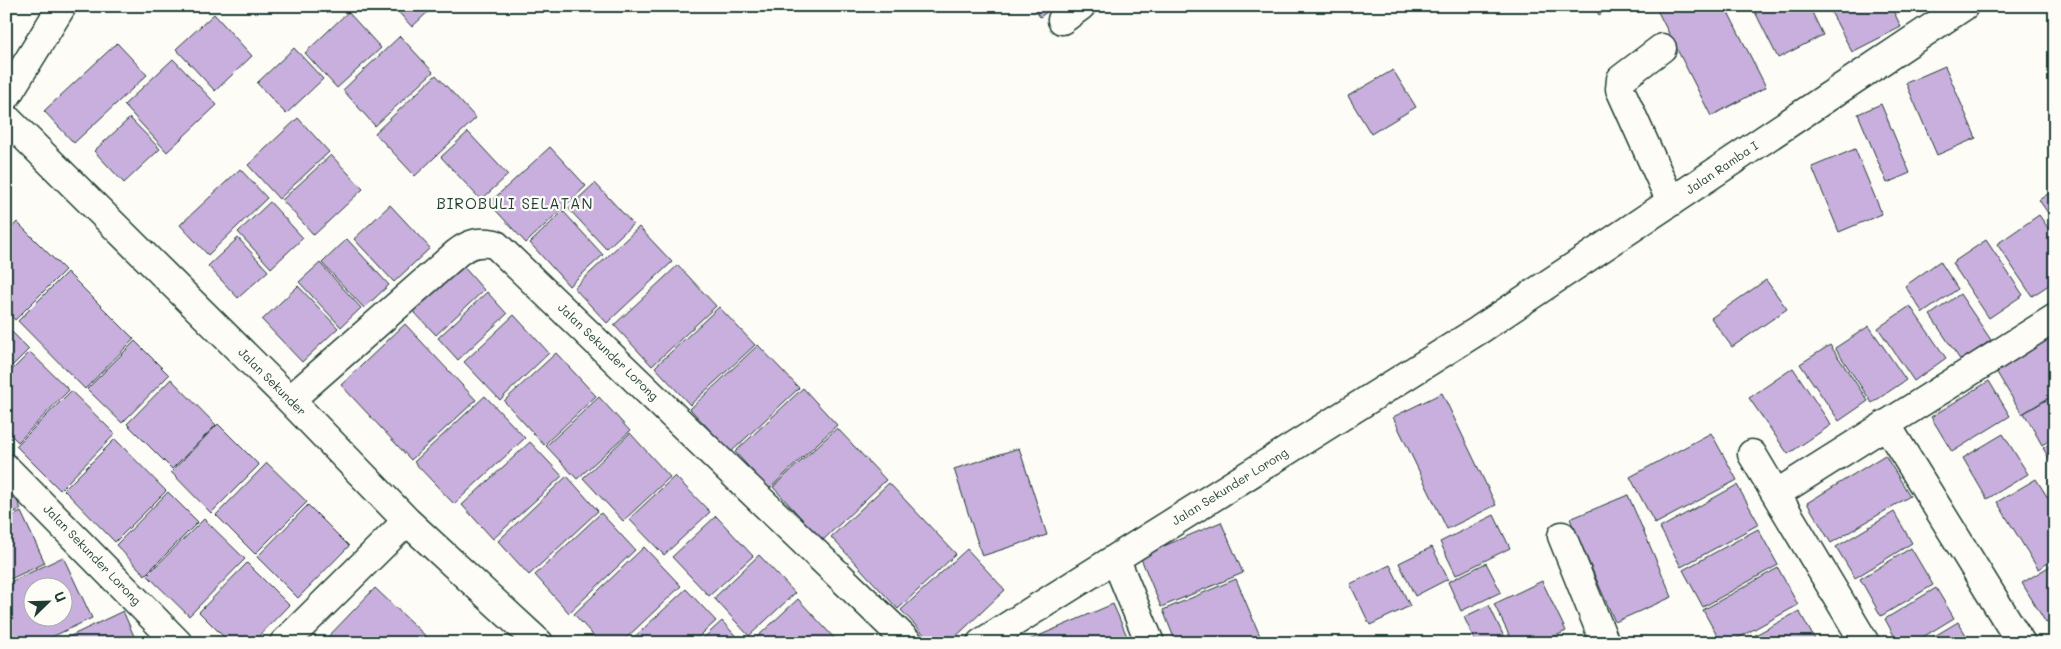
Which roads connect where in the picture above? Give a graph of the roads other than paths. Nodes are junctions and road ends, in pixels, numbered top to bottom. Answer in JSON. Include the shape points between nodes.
{"nodes":[{"id":1,"x":62,"y":6,"type":"edge"},
{"id":2,"x":1964,"y":6,"type":"edge"},
{"id":3,"x":1662,"y":48,"type":"dead end"},
{"id":4,"x":6,"y":97,"type":"edge"},
{"id":5,"x":6,"y":118,"type":"edge"},
{"id":6,"x":1671,"y":202,"type":"junction"},
{"id":7,"x":2055,"y":318,"type":"edge"},
{"id":8,"x":1479,"y":330,"type":"joint"},
{"id":9,"x":290,"y":400,"type":"junction"},
{"id":10,"x":1886,"y":424,"type":"junction"},
{"id":11,"x":1752,"y":454,"type":"dead end"},
{"id":12,"x":6,"y":468,"type":"edge"},
{"id":13,"x":1776,"y":494,"type":"junction"},
{"id":14,"x":407,"y":521,"type":"junction"},
{"id":15,"x":1562,"y":536,"type":"dead end"},
{"id":16,"x":1116,"y":560,"type":"junction"},
{"id":17,"x":178,"y":643,"type":"edge"},
{"id":18,"x":284,"y":643,"type":"edge"},
{"id":19,"x":539,"y":643,"type":"edge"},
{"id":20,"x":909,"y":643,"type":"edge"},
{"id":21,"x":981,"y":643,"type":"edge"},
{"id":22,"x":1150,"y":643,"type":"edge"},
{"id":23,"x":1605,"y":643,"type":"edge"},
{"id":24,"x":1865,"y":643,"type":"edge"},
{"id":25,"x":2021,"y":643,"type":"edge"}],
"edges":[{"from":1,"to":4,"type":"street"},
{"from":2,"to":6,"type":"street","name":"Jalan Ramba I"},
{"from":3,"to":6,"type":"street","via":[[1621,80],[1620,89]]},
{"from":5,"to":9,"type":"street","name":"Jalan Sekunder"},
{"from":6,"to":8,"type":"street","name":"Jalan Ramba I"},
{"from":7,"to":10,"type":"street"},
{"from":8,"to":16,"type":"street","name":"Jalan Sekunder Lorong"},
{"from":9,"to":14,"type":"street","name":"Jalan Sekunder"},
{"from":9,"to":20,"type":"street","name":"Jalan Sekunder Lorong","via":[[458,253],[473,243],[495,244]]},
{"from":10,"to":13,"type":"street"},
{"from":10,"to":25,"type":"street"},
{"from":11,"to":13,"type":"street"},
{"from":12,"to":17,"type":"street","name":"Jalan Sekunder Lorong"},
{"from":13,"to":24,"type":"street"},
{"from":14,"to":18,"type":"street"},
{"from":14,"to":19,"type":"street","name":"Jalan Sekunder"},
{"from":15,"to":23,"type":"street"},
{"from":16,"to":21,"type":"street","name":"Jalan Sekunder Lorong"},
{"from":16,"to":22,"type":"street"}]}
